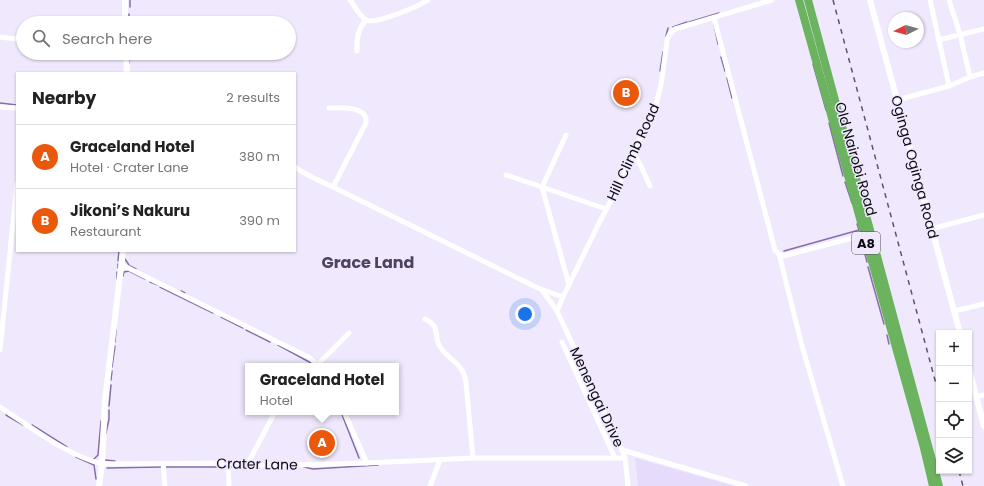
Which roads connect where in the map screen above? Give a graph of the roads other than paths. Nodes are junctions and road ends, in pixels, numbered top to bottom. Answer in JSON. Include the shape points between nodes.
{"nodes":[{"id":1,"x":125,"y":0,"type":"edge"},
{"id":2,"x":350,"y":0,"type":"edge"},
{"id":3,"x":428,"y":0,"type":"edge"},
{"id":4,"x":772,"y":0,"type":"edge"},
{"id":5,"x":799,"y":0,"type":"edge"},
{"id":6,"x":808,"y":0,"type":"edge"},
{"id":7,"x":870,"y":0,"type":"edge"},
{"id":8,"x":930,"y":0,"type":"edge"},
{"id":9,"x":949,"y":0,"type":"edge"},
{"id":10,"x":125,"y":16,"type":"edge"},
{"id":11,"x":714,"y":18,"type":"junction"},
{"id":12,"x":366,"y":20,"type":"junction"},
{"id":13,"x":984,"y":29,"type":"edge"},
{"id":14,"x":960,"y":34,"type":"junction"},
{"id":15,"x":0,"y":38,"type":"edge"},
{"id":16,"x":16,"y":39,"type":"edge"},
{"id":17,"x":938,"y":40,"type":"junction"},
{"id":18,"x":357,"y":51,"type":"dead end"},
{"id":19,"x":126,"y":60,"type":"edge"},
{"id":20,"x":127,"y":72,"type":"edge"},
{"id":21,"x":984,"y":73,"type":"edge"},
{"id":22,"x":970,"y":77,"type":"junction"},
{"id":23,"x":949,"y":86,"type":"junction"},
{"id":24,"x":897,"y":100,"type":"junction"},
{"id":25,"x":0,"y":107,"type":"edge"},
{"id":26,"x":16,"y":108,"type":"edge"},
{"id":27,"x":329,"y":108,"type":"dead end"},
{"id":28,"x":566,"y":135,"type":"dead end"},
{"id":29,"x":633,"y":153,"type":"junction"},
{"id":30,"x":296,"y":167,"type":"edge"},
{"id":31,"x":506,"y":175,"type":"dead end"},
{"id":32,"x":650,"y":186,"type":"dead end"},
{"id":33,"x":333,"y":187,"type":"junction"},
{"id":34,"x":542,"y":187,"type":"junction"},
{"id":35,"x":16,"y":194,"type":"edge"},
{"id":36,"x":606,"y":209,"type":"junction"},
{"id":37,"x":984,"y":215,"type":"edge"},
{"id":38,"x":932,"y":229,"type":"junction"},
{"id":39,"x":864,"y":235,"type":"junction"},
{"id":40,"x":123,"y":252,"type":"edge"},
{"id":41,"x":779,"y":254,"type":"junction"},
{"id":42,"x":122,"y":265,"type":"junction"},
{"id":43,"x":569,"y":285,"type":"junction"},
{"id":44,"x":542,"y":290,"type":"junction"},
{"id":45,"x":563,"y":297,"type":"junction"},
{"id":46,"x":984,"y":304,"type":"edge"},
{"id":47,"x":556,"y":311,"type":"junction"},
{"id":48,"x":954,"y":311,"type":"junction"},
{"id":49,"x":425,"y":319,"type":"dead end"},
{"id":50,"x":959,"y":330,"type":"edge"},
{"id":51,"x":349,"y":333,"type":"dead end"},
{"id":52,"x":562,"y":342,"type":"dead end"},
{"id":53,"x":0,"y":350,"type":"edge"},
{"id":54,"x":316,"y":363,"type":"edge"},
{"id":55,"x":320,"y":363,"type":"edge"},
{"id":56,"x":972,"y":381,"type":"edge"},
{"id":57,"x":984,"y":395,"type":"edge"},
{"id":58,"x":976,"y":396,"type":"junction"},
{"id":59,"x":0,"y":407,"type":"edge"},
{"id":60,"x":272,"y":415,"type":"edge"},
{"id":61,"x":345,"y":415,"type":"edge"},
{"id":62,"x":984,"y":426,"type":"edge"},
{"id":63,"x":622,"y":450,"type":"junction"},
{"id":64,"x":473,"y":458,"type":"junction"},
{"id":65,"x":615,"y":458,"type":"junction"},
{"id":66,"x":625,"y":458,"type":"junction"},
{"id":67,"x":440,"y":460,"type":"junction"},
{"id":68,"x":163,"y":463,"type":"junction"},
{"id":69,"x":228,"y":463,"type":"junction"},
{"id":70,"x":102,"y":464,"type":"junction"},
{"id":71,"x":367,"y":464,"type":"junction"},
{"id":72,"x":247,"y":465,"type":"junction"},
{"id":73,"x":99,"y":486,"type":"edge"},
{"id":74,"x":164,"y":486,"type":"edge"},
{"id":75,"x":229,"y":486,"type":"edge"},
{"id":76,"x":430,"y":486,"type":"edge"},
{"id":77,"x":628,"y":486,"type":"edge"},
{"id":78,"x":746,"y":486,"type":"edge"},
{"id":79,"x":843,"y":486,"type":"edge"},
{"id":80,"x":933,"y":486,"type":"edge"},
{"id":81,"x":939,"y":486,"type":"edge"}],
"edges":[{"from":1,"to":10,"type":"street"},
{"from":2,"to":12,"type":"street"},
{"from":3,"to":12,"type":"street","via":[[392,16]]},
{"from":4,"to":11,"type":"street","name":"Hill Climb Road"},
{"from":5,"to":39,"type":"highway","name":"Old Nairobi Road","number":"A8"},
{"from":6,"to":81,"type":"highway","name":"Old Nairobi Road","number":"A8"},
{"from":7,"to":24,"type":"street","name":"Oginga Oginga Road"},
{"from":8,"to":17,"type":"street"},
{"from":9,"to":14,"type":"street"},
{"from":11,"to":29,"type":"street","name":"Hill Climb Road","via":[[675,29],[669,35],[658,100]]},
{"from":11,"to":41,"type":"street"},
{"from":12,"to":18,"type":"street","via":[[357,37]]},
{"from":13,"to":14,"type":"street"},
{"from":14,"to":17,"type":"street"},
{"from":14,"to":22,"type":"street"},
{"from":15,"to":16,"type":"street"},
{"from":17,"to":23,"type":"street"},
{"from":19,"to":20,"type":"street"},
{"from":21,"to":22,"type":"street"},
{"from":22,"to":23,"type":"street"},
{"from":23,"to":24,"type":"street"},
{"from":24,"to":38,"type":"street","name":"Oginga Oginga Road"},
{"from":25,"to":26,"type":"street"},
{"from":27,"to":33,"type":"street","via":[[355,109],[367,120]]},
{"from":28,"to":34,"type":"street"},
{"from":29,"to":32,"type":"street"},
{"from":29,"to":36,"type":"street","name":"Hill Climb Road"},
{"from":30,"to":33,"type":"street","via":[[308,176]]},
{"from":31,"to":34,"type":"street"},
{"from":33,"to":44,"type":"street"},
{"from":34,"to":36,"type":"street"},
{"from":34,"to":43,"type":"street"},
{"from":35,"to":53,"type":"street"},
{"from":36,"to":43,"type":"street","name":"Hill Climb Road"},
{"from":37,"to":38,"type":"street"},
{"from":38,"to":48,"type":"street","name":"Oginga Oginga Road"},
{"from":39,"to":41,"type":"street","via":[[783,256]]},
{"from":39,"to":80,"type":"highway","name":"Old Nairobi Road","number":"A8"},
{"from":40,"to":42,"type":"street"},
{"from":41,"to":79,"type":"street","via":[[802,346]]},
{"from":42,"to":54,"type":"street"},
{"from":42,"to":70,"type":"street","via":[[106,400]]},
{"from":43,"to":45,"type":"street","name":"Hill Climb Road"},
{"from":44,"to":45,"type":"street"},
{"from":44,"to":47,"type":"street","name":"Menengai Drive"},
{"from":45,"to":47,"type":"street","name":"Hill Climb Road"},
{"from":46,"to":48,"type":"street"},
{"from":47,"to":63,"type":"street","name":"Menengai Drive"},
{"from":48,"to":50,"type":"street","name":"Oginga Oginga Road"},
{"from":49,"to":64,"type":"street","via":[[434,324],[440,347],[463,372]]},
{"from":51,"to":55,"type":"street"},
{"from":52,"to":65,"type":"street"},
{"from":56,"to":58,"type":"street"},
{"from":57,"to":58,"type":"street"},
{"from":58,"to":62,"type":"street"},
{"from":59,"to":70,"type":"street","name":"Crater Lane","via":[[65,449]]},
{"from":60,"to":72,"type":"street"},
{"from":61,"to":71,"type":"street"},
{"from":63,"to":66,"type":"street","name":"Menengai Drive"},
{"from":63,"to":78,"type":"street"},
{"from":64,"to":65,"type":"street","name":"Crater Lane"},
{"from":64,"to":67,"type":"street","name":"Crater Lane"},
{"from":65,"to":66,"type":"street","name":"Crater Lane"},
{"from":66,"to":77,"type":"street","name":"Menengai Drive"},
{"from":67,"to":71,"type":"street","name":"Crater Lane"},
{"from":67,"to":76,"type":"street"},
{"from":68,"to":69,"type":"street","name":"Crater Lane"},
{"from":68,"to":70,"type":"street","name":"Crater Lane"},
{"from":68,"to":74,"type":"street"},
{"from":69,"to":72,"type":"street","name":"Crater Lane"},
{"from":69,"to":75,"type":"street"},
{"from":70,"to":73,"type":"street"},
{"from":71,"to":72,"type":"street","name":"Crater Lane"}]}
